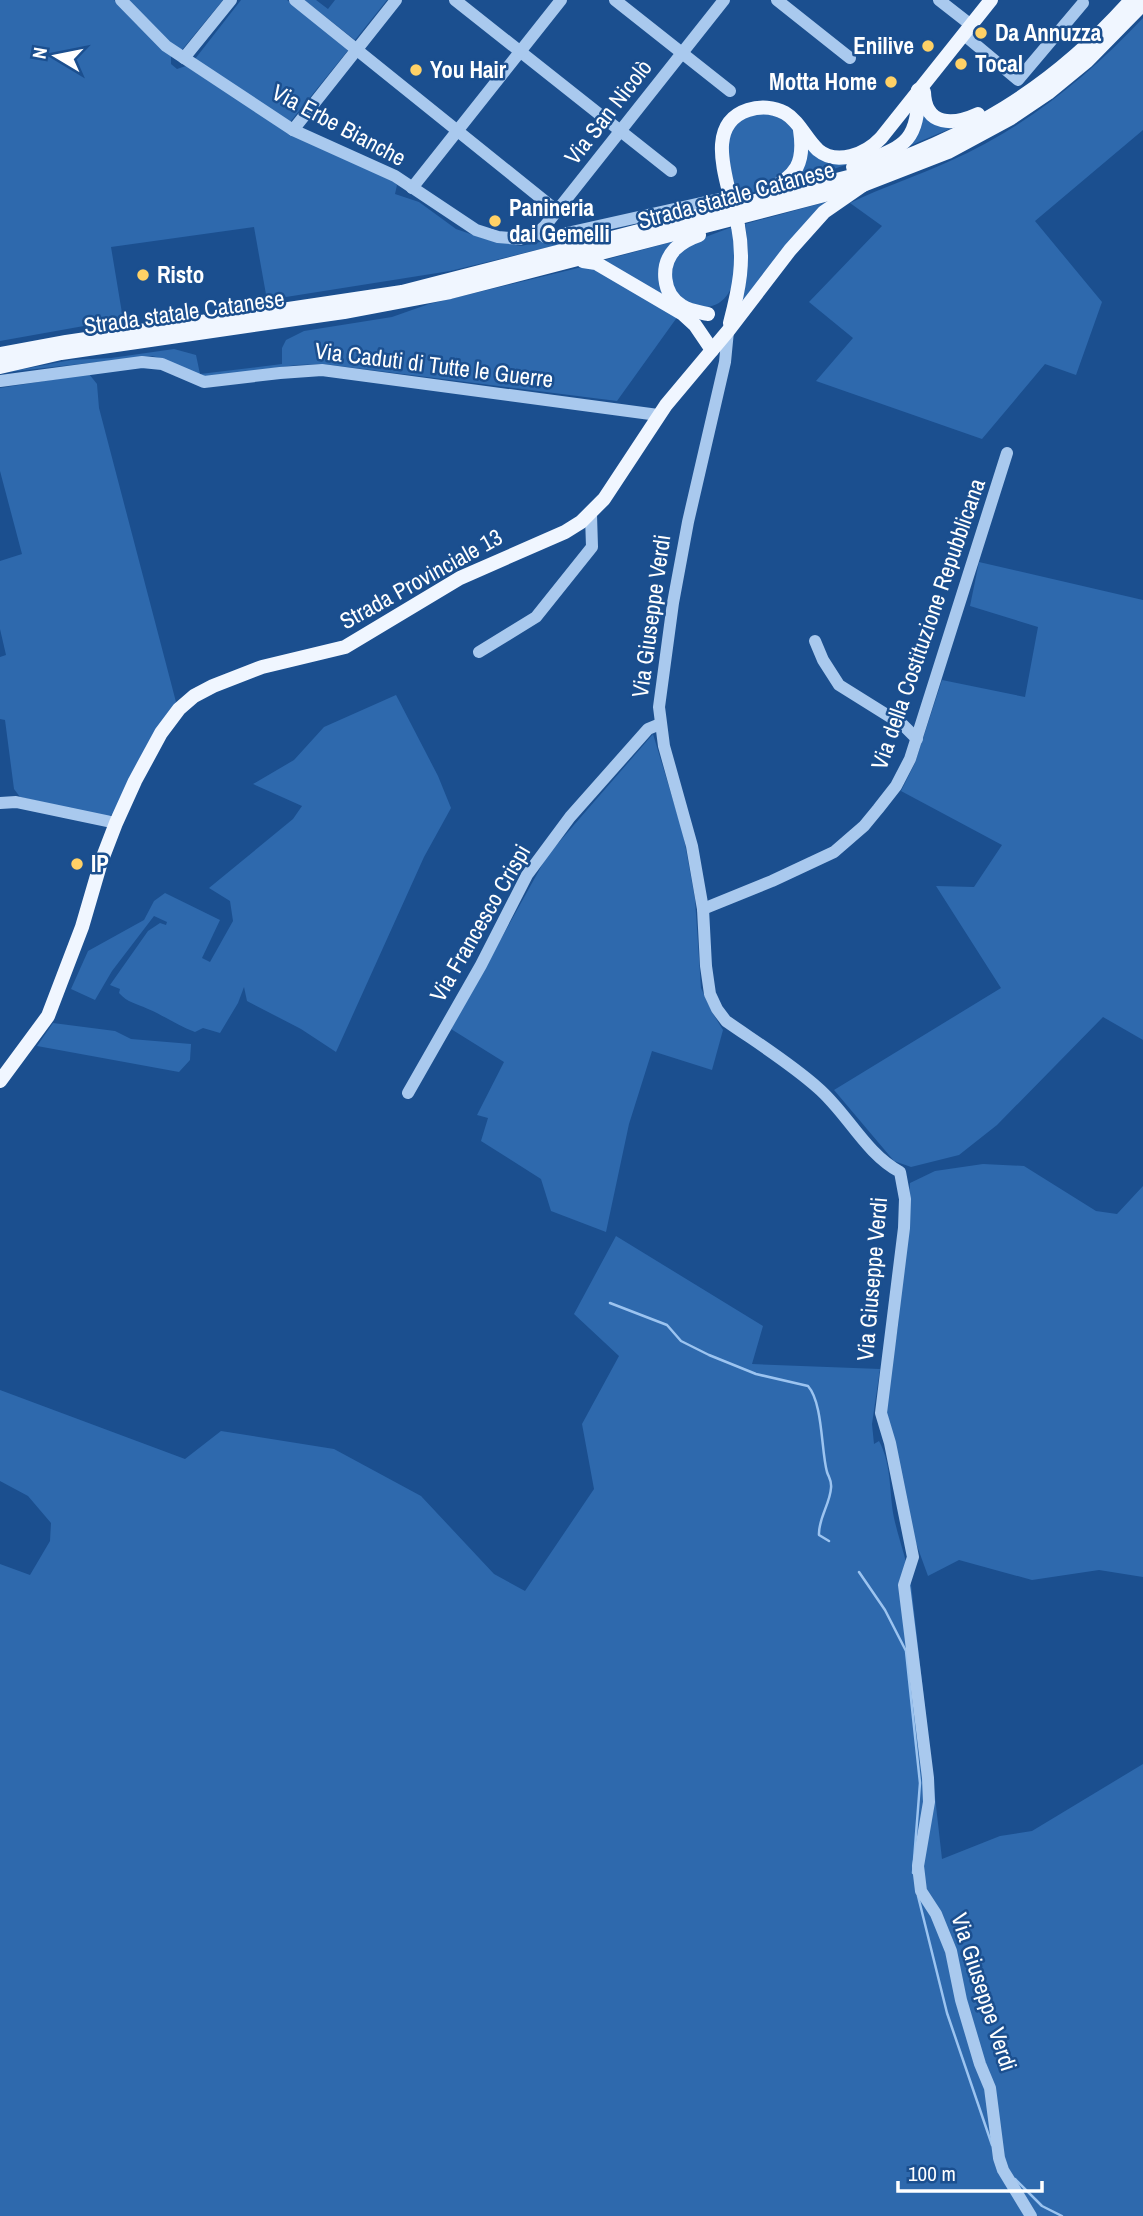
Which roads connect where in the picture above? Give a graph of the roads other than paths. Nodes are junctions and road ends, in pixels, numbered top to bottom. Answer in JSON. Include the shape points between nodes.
{"nodes":[{"id":1,"x":121,"y":0,"type":"edge"},
{"id":2,"x":231,"y":0,"type":"edge"},
{"id":3,"x":295,"y":0,"type":"edge"},
{"id":4,"x":396,"y":0,"type":"edge"},
{"id":5,"x":454,"y":0,"type":"edge"},
{"id":6,"x":561,"y":0,"type":"edge"},
{"id":7,"x":615,"y":0,"type":"edge"},
{"id":8,"x":724,"y":0,"type":"edge"},
{"id":9,"x":777,"y":0,"type":"edge"},
{"id":10,"x":939,"y":0,"type":"edge"},
{"id":11,"x":991,"y":0,"type":"edge"},
{"id":12,"x":1131,"y":0,"type":"edge"},
{"id":13,"x":1083,"y":3,"type":"dead end"},
{"id":14,"x":1143,"y":4,"type":"edge"},
{"id":15,"x":967,"y":29,"type":"junction"},
{"id":16,"x":357,"y":48,"type":"junction"},
{"id":17,"x":520,"y":52,"type":"junction"},
{"id":18,"x":682,"y":53,"type":"junction"},
{"id":19,"x":184,"y":58,"type":"junction"},
{"id":20,"x":850,"y":58,"type":"dead end"},
{"id":21,"x":1042,"y":83,"type":"junction"},
{"id":22,"x":923,"y":89,"type":"junction"},
{"id":23,"x":730,"y":91,"type":"dead end"},
{"id":24,"x":800,"y":128,"type":"junction"},
{"id":25,"x":293,"y":130,"type":"junction"},
{"id":26,"x":457,"y":131,"type":"junction"},
{"id":27,"x":620,"y":131,"type":"junction"},
{"id":28,"x":671,"y":171,"type":"dead end"},
{"id":29,"x":863,"y":185,"type":"junction"},
{"id":30,"x":807,"y":187,"type":"junction"},
{"id":31,"x":412,"y":188,"type":"junction"},
{"id":32,"x":732,"y":210,"type":"junction"},
{"id":33,"x":557,"y":211,"type":"junction"},
{"id":34,"x":538,"y":232,"type":"junction"},
{"id":35,"x":578,"y":260,"type":"junction"},
{"id":36,"x":736,"y":300,"type":"junction"},
{"id":37,"x":683,"y":314,"type":"junction"},
{"id":38,"x":708,"y":314,"type":"junction"},
{"id":39,"x":728,"y":331,"type":"junction"},
{"id":40,"x":712,"y":350,"type":"junction"},
{"id":41,"x":0,"y":354,"type":"edge"},
{"id":42,"x":725,"y":362,"type":"junction"},
{"id":43,"x":0,"y":367,"type":"edge"},
{"id":44,"x":0,"y":381,"type":"edge"},
{"id":45,"x":658,"y":415,"type":"junction"},
{"id":46,"x":1007,"y":453,"type":"dead end"},
{"id":47,"x":591,"y":514,"type":"junction"},
{"id":48,"x":815,"y":641,"type":"dead end"},
{"id":49,"x":480,"y":652,"type":"dead end"},
{"id":50,"x":660,"y":724,"type":"junction"},
{"id":51,"x":917,"y":739,"type":"junction"},
{"id":52,"x":0,"y":803,"type":"edge"},
{"id":53,"x":116,"y":823,"type":"junction"},
{"id":54,"x":703,"y":909,"type":"junction"},
{"id":55,"x":0,"y":1081,"type":"edge"},
{"id":56,"x":408,"y":1093,"type":"dead end"},
{"id":57,"x":1031,"y":2216,"type":"edge"}],
"edges":[{"from":1,"to":19,"type":"street","name":"Via Erbe Bianche"},
{"from":2,"to":19,"type":"street"},
{"from":3,"to":16,"type":"street"},
{"from":4,"to":16,"type":"street"},
{"from":5,"to":17,"type":"street"},
{"from":6,"to":17,"type":"street"},
{"from":7,"to":18,"type":"street"},
{"from":8,"to":18,"type":"street","name":"Via San Nicolò"},
{"from":9,"to":20,"type":"street"},
{"from":10,"to":15,"type":"street"},
{"from":11,"to":15,"type":"main road"},
{"from":12,"to":21,"type":"main road","name":"Strada statale Catanese"},
{"from":13,"to":15,"type":"street","via":[[1018,80]]},
{"from":14,"to":29,"type":"main road","name":"Strada statale Catanese","via":[[1087,61],[1011,118],[948,152]]},
{"from":15,"to":22,"type":"main road"},
{"from":16,"to":25,"type":"street"},
{"from":16,"to":26,"type":"street"},
{"from":17,"to":26,"type":"street"},
{"from":17,"to":27,"type":"street"},
{"from":18,"to":23,"type":"street"},
{"from":18,"to":27,"type":"street","name":"Via San Nicolò"},
{"from":19,"to":25,"type":"street","name":"Via Erbe Bianche"},
{"from":21,"to":22,"type":"main road","via":[[962,122],[950,123],[931,113]]},
{"from":21,"to":30,"type":"main road","name":"Strada statale Catanese","via":[[947,141],[864,172]]},
{"from":22,"to":24,"type":"main road","via":[[874,146],[853,156],[819,151]]},
{"from":22,"to":30,"type":"main road","via":[[917,123],[898,148]]},
{"from":24,"to":32,"type":"main road","via":[[802,153],[792,176]]},
{"from":24,"to":32,"type":"main road","via":[[787,114],[761,107],[736,116],[727,126],[720,150]]},
{"from":25,"to":31,"type":"street","name":"Via Erbe Bianche","via":[[396,176]]},
{"from":26,"to":31,"type":"street"},
{"from":26,"to":33,"type":"street"},
{"from":27,"to":28,"type":"street"},
{"from":27,"to":33,"type":"street","name":"Via San Nicolò"},
{"from":29,"to":32,"type":"main road","name":"Strada statale Catanese"},
{"from":29,"to":39,"type":"main road","name":"Strada Provinciale 13","via":[[824,212]]},
{"from":30,"to":32,"type":"main road","name":"Strada statale Catanese"},
{"from":31,"to":34,"type":"street","name":"Via Erbe Bianche","via":[[476,230],[510,239]]},
{"from":32,"to":34,"type":"street","via":[[622,219],[545,237]]},
{"from":32,"to":35,"type":"main road","name":"Strada statale Catanese"},
{"from":32,"to":36,"type":"main road","via":[[743,264]]},
{"from":32,"to":38,"type":"main road","via":[[680,244],[666,266],[666,283],[673,299],[688,310]]},
{"from":32,"to":41,"type":"main road","name":"Strada statale Catanese","via":[[402,292]]},
{"from":33,"to":34,"type":"street","name":"Via San Nicolò"},
{"from":35,"to":37,"type":"main road","via":[[596,263]]},
{"from":35,"to":43,"type":"main road","name":"Strada statale Catanese","via":[[405,301]]},
{"from":36,"to":38,"type":"main road"},
{"from":36,"to":39,"type":"main road"},
{"from":37,"to":38,"type":"main road"},
{"from":37,"to":40,"type":"main road"},
{"from":39,"to":40,"type":"main road","name":"Strada Provinciale 13"},
{"from":39,"to":42,"type":"street","name":"Via Giuseppe Verdi"},
{"from":40,"to":42,"type":"street"},
{"from":40,"to":45,"type":"main road","name":"Strada Provinciale 13"},
{"from":42,"to":50,"type":"street","name":"Via Giuseppe Verdi","via":[[673,603]]},
{"from":44,"to":45,"type":"street","name":"Via Caduti di Tutte le Guerre","via":[[142,362],[163,364],[204,382],[323,370]]},
{"from":45,"to":47,"type":"main road","name":"Strada Provinciale 13"},
{"from":46,"to":51,"type":"street","name":"Via della Costituzione Repubblicana"},
{"from":47,"to":49,"type":"street","via":[[592,547],[536,617]]},
{"from":47,"to":53,"type":"main road","name":"Strada Provinciale 13","via":[[565,532],[460,578],[345,647],[262,667],[194,696],[161,733]]},
{"from":48,"to":51,"type":"street","via":[[839,685],[903,725]]},
{"from":50,"to":54,"type":"street","name":"Via Giuseppe Verdi","via":[[692,846]]},
{"from":50,"to":56,"type":"street","name":"Via Francesco Crispi","via":[[648,729],[570,817],[527,875]]},
{"from":51,"to":54,"type":"street","name":"Via della Costituzione Repubblicana","via":[[896,786],[847,842],[772,881]]},
{"from":52,"to":53,"type":"street","via":[[16,802]]},
{"from":53,"to":55,"type":"main road","name":"Strada Provinciale 13","via":[[48,1016]]},
{"from":54,"to":57,"type":"street","name":"Via Giuseppe Verdi","via":[[710,994],[726,1021],[819,1089],[870,1148],[901,1172],[904,1228],[881,1413],[913,1557],[904,1584],[929,1802],[918,1866],[921,1891],[951,1951],[961,2000],[990,2088],[1003,2170]]}]}
